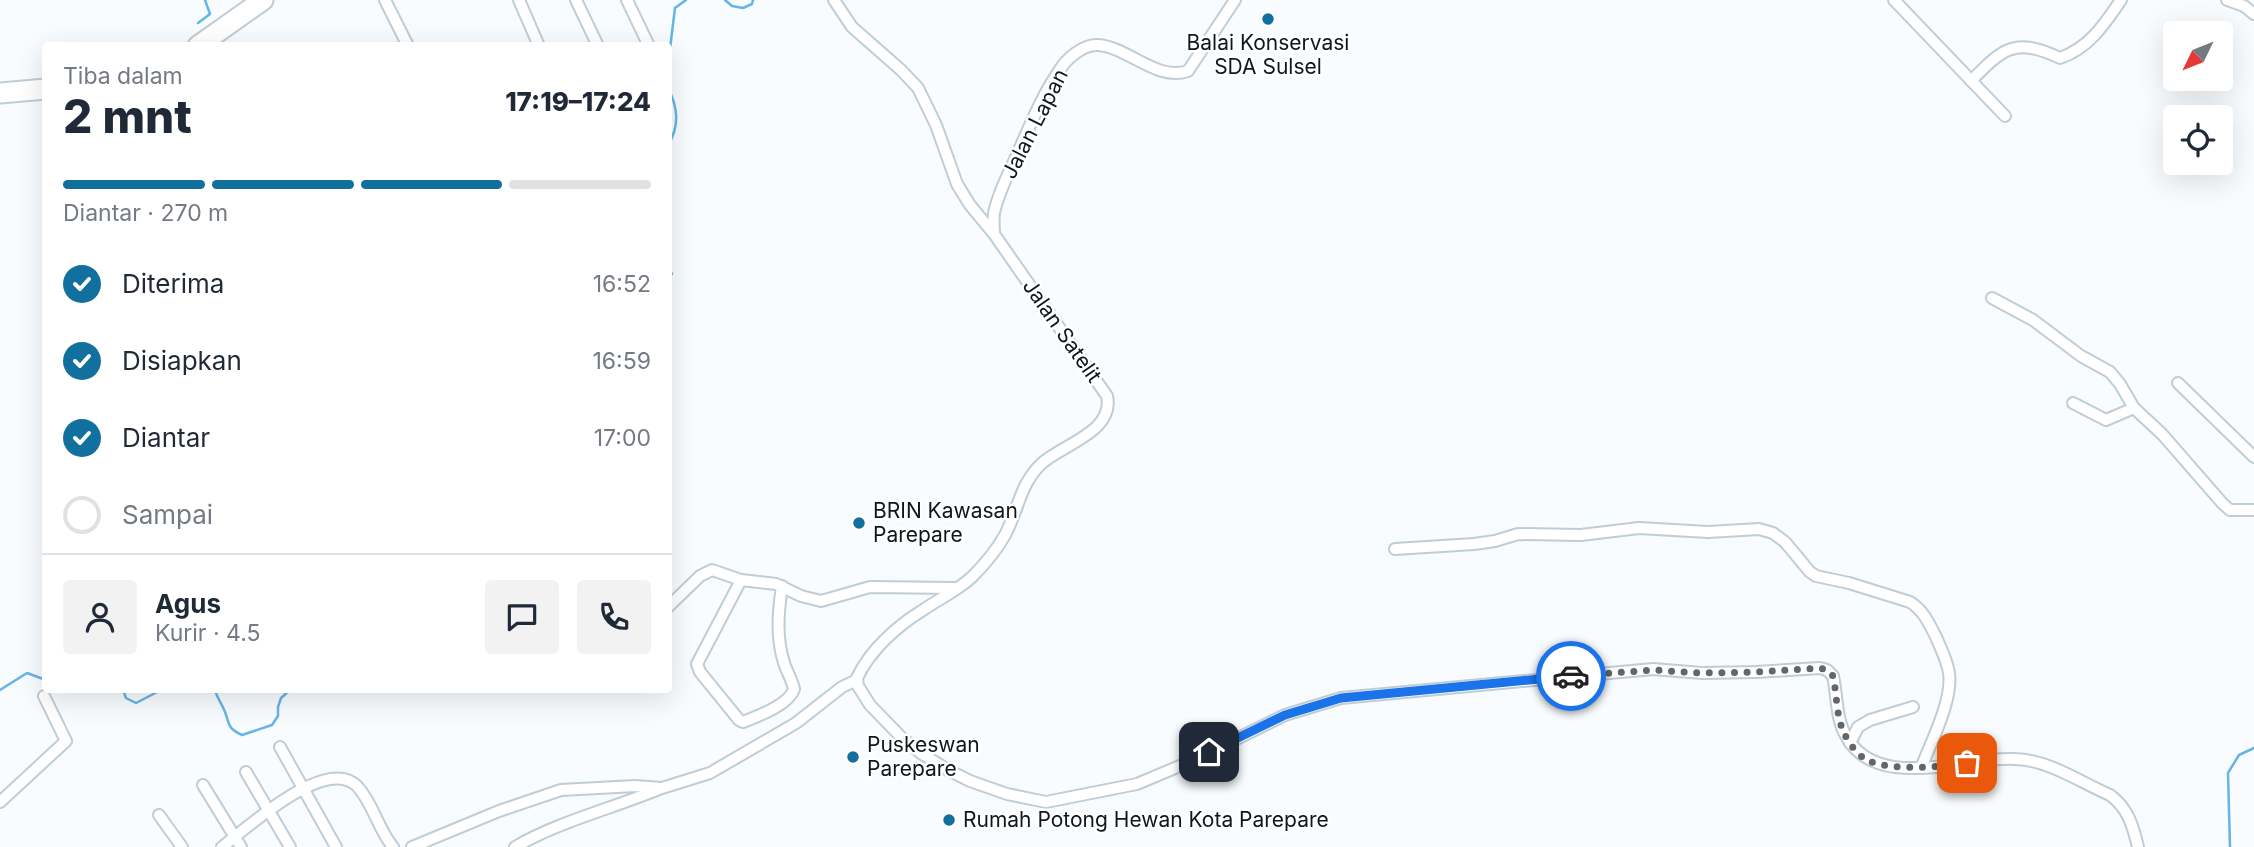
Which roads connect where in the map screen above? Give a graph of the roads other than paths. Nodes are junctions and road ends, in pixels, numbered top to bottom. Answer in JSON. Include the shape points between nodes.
{"nodes":[{"id":1,"x":263,"y":0,"type":"edge"},
{"id":2,"x":385,"y":0,"type":"edge"},
{"id":3,"x":519,"y":0,"type":"edge"},
{"id":4,"x":576,"y":0,"type":"edge"},
{"id":5,"x":627,"y":0,"type":"edge"},
{"id":6,"x":834,"y":0,"type":"edge"},
{"id":7,"x":1235,"y":0,"type":"edge"},
{"id":8,"x":1894,"y":0,"type":"edge"},
{"id":9,"x":2121,"y":0,"type":"edge"},
{"id":10,"x":2227,"y":0,"type":"edge"},
{"id":11,"x":2244,"y":2,"type":"edge"},
{"id":12,"x":2254,"y":14,"type":"edge"},
{"id":13,"x":204,"y":42,"type":"edge"},
{"id":14,"x":406,"y":42,"type":"edge"},
{"id":15,"x":537,"y":42,"type":"edge"},
{"id":16,"x":596,"y":42,"type":"edge"},
{"id":17,"x":647,"y":42,"type":"edge"},
{"id":18,"x":1971,"y":81,"type":"junction"},
{"id":19,"x":42,"y":89,"type":"edge"},
{"id":20,"x":0,"y":93,"type":"edge"},
{"id":21,"x":2005,"y":116,"type":"dead end"},
{"id":22,"x":994,"y":234,"type":"junction"},
{"id":23,"x":1992,"y":298,"type":"dead end"},
{"id":24,"x":2178,"y":383,"type":"dead end"},
{"id":25,"x":2073,"y":403,"type":"dead end"},
{"id":26,"x":2134,"y":408,"type":"junction"},
{"id":27,"x":2254,"y":457,"type":"edge"},
{"id":28,"x":2254,"y":510,"type":"edge"},
{"id":29,"x":1395,"y":549,"type":"dead end"},
{"id":30,"x":741,"y":580,"type":"junction"},
{"id":31,"x":782,"y":586,"type":"junction"},
{"id":32,"x":956,"y":588,"type":"junction"},
{"id":33,"x":672,"y":603,"type":"edge"},
{"id":34,"x":857,"y":680,"type":"junction"},
{"id":35,"x":44,"y":696,"type":"dead end"},
{"id":36,"x":1913,"y":707,"type":"dead end"},
{"id":37,"x":1850,"y":743,"type":"junction"},
{"id":38,"x":280,"y":747,"type":"dead end"},
{"id":39,"x":1921,"y":768,"type":"junction"},
{"id":40,"x":246,"y":772,"type":"dead end"},
{"id":41,"x":203,"y":785,"type":"dead end"},
{"id":42,"x":303,"y":787,"type":"junction"},
{"id":43,"x":662,"y":788,"type":"junction"},
{"id":44,"x":0,"y":802,"type":"edge"},
{"id":45,"x":268,"y":811,"type":"junction"},
{"id":46,"x":159,"y":815,"type":"dead end"},
{"id":47,"x":238,"y":842,"type":"edge"},
{"id":48,"x":182,"y":847,"type":"edge"},
{"id":49,"x":222,"y":847,"type":"edge"},
{"id":50,"x":290,"y":847,"type":"edge"},
{"id":51,"x":336,"y":847,"type":"edge"},
{"id":52,"x":393,"y":847,"type":"edge"},
{"id":53,"x":411,"y":847,"type":"edge"},
{"id":54,"x":515,"y":847,"type":"edge"},
{"id":55,"x":2138,"y":847,"type":"edge"}],
"edges":[{"from":1,"to":13,"type":"highway"},
{"from":2,"to":14,"type":"street"},
{"from":3,"to":15,"type":"street"},
{"from":4,"to":16,"type":"street"},
{"from":5,"to":17,"type":"street"},
{"from":6,"to":22,"type":"street","via":[[852,27],[918,88],[957,184]]},
{"from":7,"to":22,"type":"street","name":"Jalan Lapan","via":[[1188,71],[1179,74],[1096,44],[1076,52],[1060,69],[1030,125],[1001,191]]},
{"from":8,"to":18,"type":"street"},
{"from":9,"to":18,"type":"street","via":[[2077,52],[2060,58],[2039,48],[2017,46],[1994,57]]},
{"from":10,"to":11,"type":"street"},
{"from":11,"to":12,"type":"street"},
{"from":18,"to":21,"type":"street"},
{"from":19,"to":20,"type":"highway"},
{"from":22,"to":32,"type":"street","name":"Jalan Satelit","via":[[1109,405],[1097,427],[1034,472],[1005,535],[988,560]]},
{"from":23,"to":26,"type":"street","via":[[2110,372]]},
{"from":24,"to":27,"type":"street"},
{"from":25,"to":26,"type":"street","via":[[2106,420]]},
{"from":26,"to":28,"type":"street","via":[[2224,505]]},
{"from":29,"to":39,"type":"street","via":[[1474,544],[1518,534],[1581,535],[1639,528],[1708,532],[1745,528],[1773,533],[1816,576],[1910,601],[1927,619],[1946,659],[1950,682]]},
{"from":30,"to":31,"type":"street"},
{"from":30,"to":31,"type":"street","via":[[697,664],[741,721],[788,700],[793,693],[779,640]]},
{"from":30,"to":33,"type":"street","via":[[708,570]]},
{"from":31,"to":32,"type":"street","via":[[821,601],[870,587]]},
{"from":32,"to":34,"type":"street","name":"Jalan Satelit","via":[[901,625]]},
{"from":34,"to":37,"type":"street","via":[[870,705],[902,738],[948,770],[1007,794],[1046,803],[1137,784],[1285,715],[1341,698],[1653,670],[1827,670],[1833,676],[1843,732]]},
{"from":34,"to":43,"type":"street","via":[[721,768]]},
{"from":35,"to":44,"type":"street","via":[[66,741]]},
{"from":36,"to":37,"type":"street","via":[[1870,720],[1858,727]]},
{"from":37,"to":39,"type":"street","via":[[1876,764]]},
{"from":38,"to":42,"type":"street"},
{"from":39,"to":55,"type":"street","via":[[2013,759],[2051,767],[2121,803]]},
{"from":40,"to":45,"type":"street"},
{"from":41,"to":47,"type":"street"},
{"from":42,"to":45,"type":"street"},
{"from":42,"to":51,"type":"street"},
{"from":42,"to":52,"type":"street","via":[[326,779],[349,780],[365,797]]},
{"from":43,"to":53,"type":"street","via":[[561,790]]},
{"from":43,"to":54,"type":"street","via":[[550,829]]},
{"from":45,"to":47,"type":"street"},
{"from":45,"to":50,"type":"street"},
{"from":46,"to":48,"type":"street"},
{"from":47,"to":49,"type":"street"}]}
